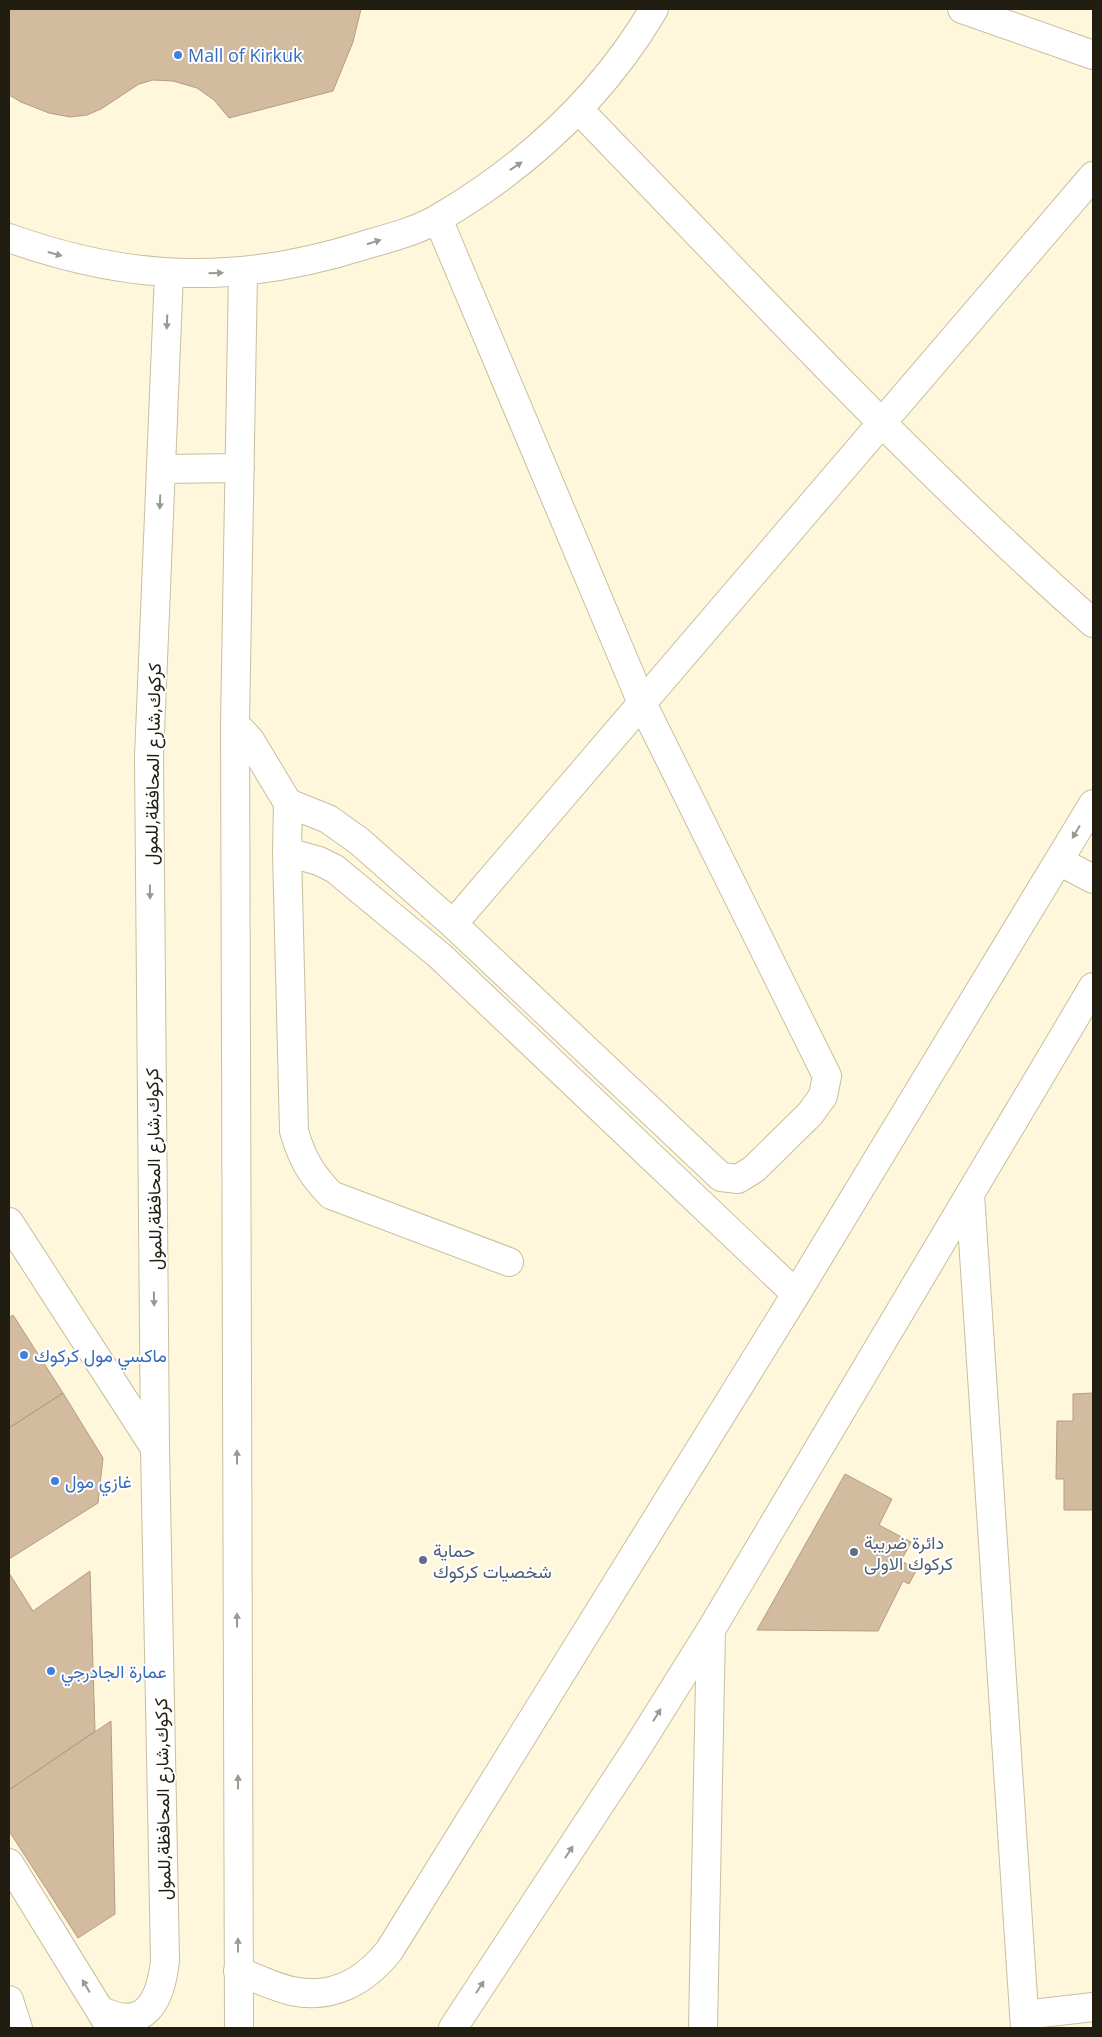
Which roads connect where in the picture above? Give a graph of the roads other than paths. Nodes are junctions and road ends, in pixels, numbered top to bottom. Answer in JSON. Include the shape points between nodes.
{"nodes":[{"id":1,"x":654,"y":9,"type":"edge"},
{"id":2,"x":962,"y":9,"type":"edge"},
{"id":3,"x":1093,"y":55,"type":"edge"},
{"id":4,"x":579,"y":110,"type":"junction"},
{"id":5,"x":1093,"y":176,"type":"edge"},
{"id":6,"x":438,"y":219,"type":"junction"},
{"id":7,"x":9,"y":238,"type":"edge"},
{"id":8,"x":243,"y":272,"type":"junction"},
{"id":9,"x":170,"y":273,"type":"junction"},
{"id":10,"x":882,"y":422,"type":"junction"},
{"id":11,"x":240,"y":468,"type":"junction"},
{"id":12,"x":161,"y":469,"type":"junction"},
{"id":13,"x":1093,"y":623,"type":"edge"},
{"id":14,"x":642,"y":703,"type":"junction"},
{"id":15,"x":235,"y":724,"type":"junction"},
{"id":16,"x":288,"y":803,"type":"junction"},
{"id":17,"x":1093,"y":804,"type":"edge"},
{"id":18,"x":287,"y":852,"type":"junction"},
{"id":19,"x":1059,"y":861,"type":"junction"},
{"id":20,"x":1093,"y":879,"type":"edge"},
{"id":21,"x":453,"y":924,"type":"junction"},
{"id":22,"x":1093,"y":987,"type":"edge"},
{"id":23,"x":970,"y":1194,"type":"junction"},
{"id":24,"x":9,"y":1222,"type":"edge"},
{"id":25,"x":509,"y":1262,"type":"dead end"},
{"id":26,"x":796,"y":1294,"type":"junction"},
{"id":27,"x":155,"y":1448,"type":"junction"},
{"id":28,"x":712,"y":1628,"type":"junction"},
{"id":29,"x":9,"y":1863,"type":"edge"},
{"id":30,"x":238,"y":1971,"type":"junction"},
{"id":31,"x":9,"y":2000,"type":"edge"},
{"id":32,"x":1093,"y":2007,"type":"edge"},
{"id":33,"x":105,"y":2019,"type":"edge"},
{"id":34,"x":1024,"y":2022,"type":"edge"},
{"id":35,"x":18,"y":2028,"type":"edge"},
{"id":36,"x":239,"y":2028,"type":"edge"},
{"id":37,"x":453,"y":2028,"type":"edge"},
{"id":38,"x":703,"y":2028,"type":"edge"}],
"edges":[{"from":1,"to":4,"type":"street","via":[[621,59]]},
{"from":2,"to":3,"type":"street"},
{"from":6,"to":4,"type":"street","one_way":true,"via":[[523,161]]},
{"from":4,"to":10,"type":"street"},
{"from":5,"to":10,"type":"street"},
{"from":8,"to":6,"type":"street","one_way":true,"via":[[319,260]]},
{"from":6,"to":14,"type":"street"},
{"from":7,"to":9,"type":"street","one_way":true,"via":[[51,253],[110,266]]},
{"from":9,"to":8,"type":"street","one_way":true},
{"from":8,"to":11,"type":"street"},
{"from":9,"to":12,"type":"street","name":"كركوك,شارع المحافظة,للمول","one_way":true},
{"from":10,"to":13,"type":"street","via":[[1030,567]]},
{"from":10,"to":14,"type":"street"},
{"from":11,"to":12,"type":"street"},
{"from":11,"to":15,"type":"street"},
{"from":12,"to":27,"type":"street","name":"كركوك,شارع المحافظة,للمول","one_way":true,"via":[[149,757]]},
{"from":14,"to":21,"type":"street"},
{"from":14,"to":21,"type":"street","via":[[827,1076],[823,1096],[810,1114],[754,1169],[738,1179],[721,1177]]},
{"from":15,"to":16,"type":"street","via":[[250,740]]},
{"from":30,"to":15,"type":"street","one_way":true},
{"from":16,"to":18,"type":"street"},
{"from":16,"to":21,"type":"street","via":[[344,829]]},
{"from":17,"to":19,"type":"street","one_way":true},
{"from":18,"to":25,"type":"street","via":[[294,1131],[302,1158],[331,1195]]},
{"from":18,"to":26,"type":"street","via":[[320,861],[335,869],[440,956]]},
{"from":19,"to":20,"type":"street"},
{"from":19,"to":26,"type":"street"},
{"from":22,"to":23,"type":"street"},
{"from":23,"to":28,"type":"street"},
{"from":23,"to":34,"type":"street"},
{"from":24,"to":27,"type":"street"},
{"from":26,"to":30,"type":"street","via":[[389,1951],[375,1968],[357,1982],[314,1994],[292,1991]]},
{"from":27,"to":33,"type":"street","name":"كركوك,شارع المحافظة,للمول","via":[[165,1960],[159,1994],[150,2007],[125,2018]]},
{"from":37,"to":28,"type":"street","one_way":true},
{"from":28,"to":38,"type":"street"},
{"from":33,"to":29,"type":"street","one_way":true},
{"from":30,"to":36,"type":"street"},
{"from":31,"to":35,"type":"street"},
{"from":32,"to":34,"type":"street"}]}
